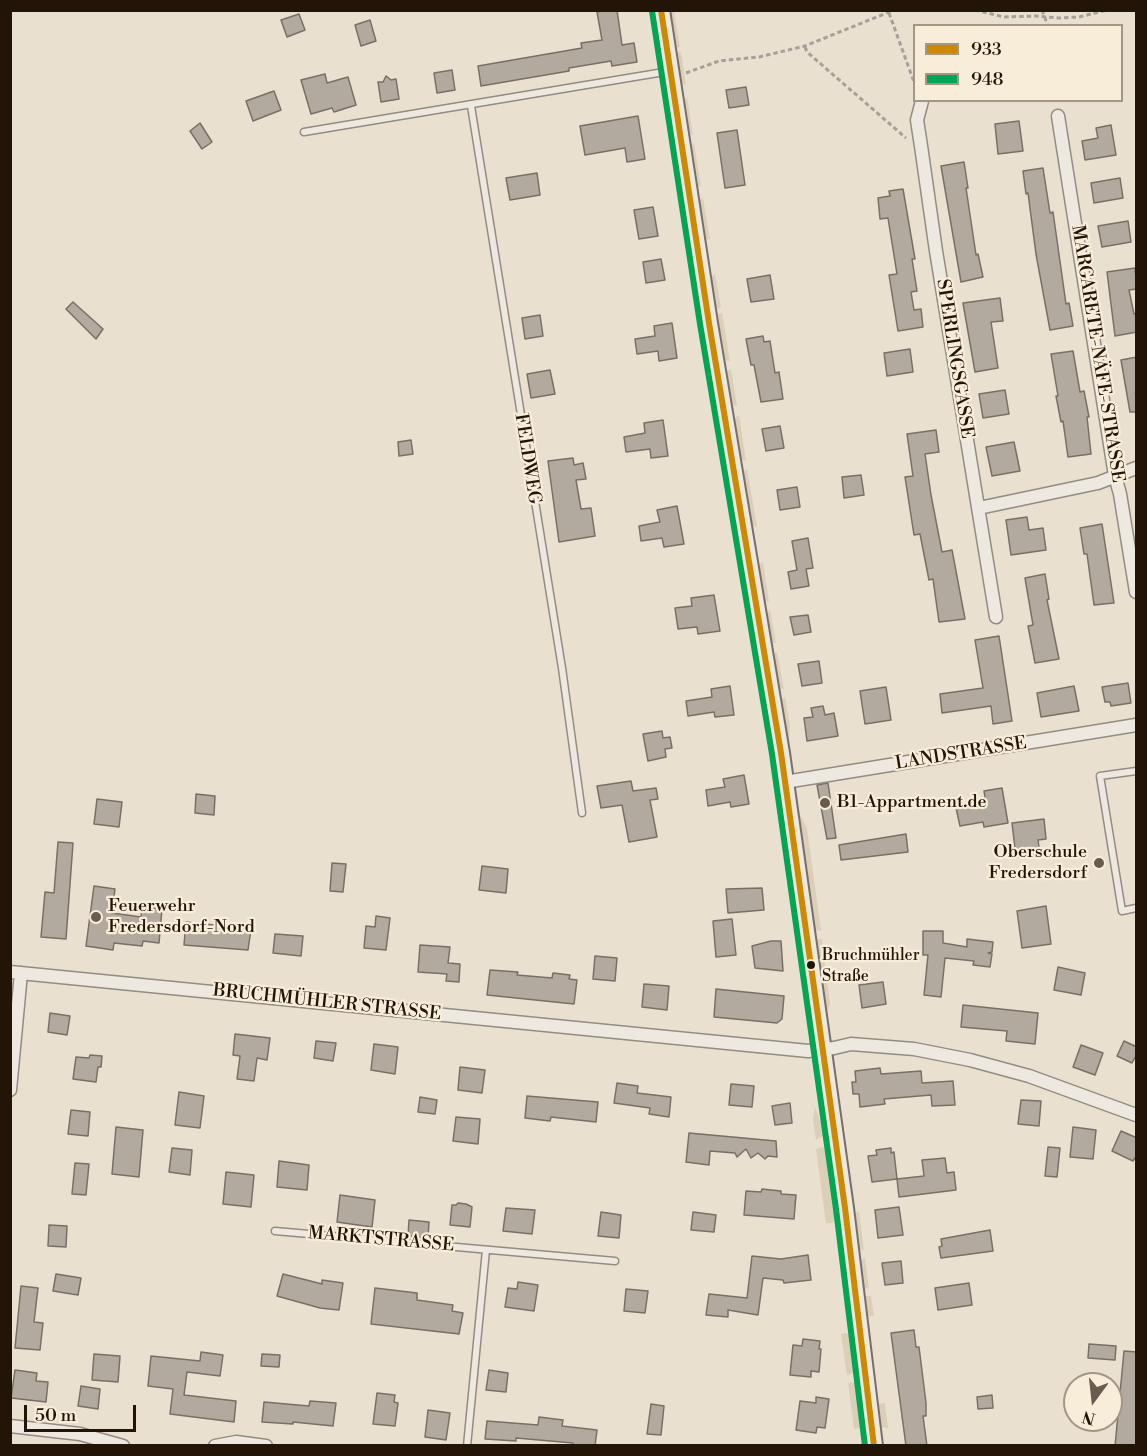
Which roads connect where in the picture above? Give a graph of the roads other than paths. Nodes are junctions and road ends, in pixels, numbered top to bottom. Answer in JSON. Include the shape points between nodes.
{"nodes":[{"id":1,"x":661,"y":10,"type":"edge"},
{"id":2,"x":679,"y":72,"type":"junction"},
{"id":3,"x":922,"y":102,"type":"edge"},
{"id":4,"x":471,"y":106,"type":"junction"},
{"id":5,"x":1058,"y":116,"type":"dead end"},
{"id":6,"x":304,"y":132,"type":"dead end"},
{"id":7,"x":1137,"y":468,"type":"edge"},
{"id":8,"x":1115,"y":476,"type":"junction"},
{"id":9,"x":979,"y":508,"type":"junction"},
{"id":10,"x":1137,"y":592,"type":"edge"},
{"id":11,"x":996,"y":617,"type":"dead end"},
{"id":12,"x":1137,"y":725,"type":"edge"},
{"id":13,"x":1137,"y":771,"type":"edge"},
{"id":14,"x":785,"y":782,"type":"junction"},
{"id":15,"x":582,"y":813,"type":"dead end"},
{"id":16,"x":1137,"y":908,"type":"edge"},
{"id":17,"x":16,"y":973,"type":"edge"},
{"id":18,"x":822,"y":1050,"type":"junction"},
{"id":19,"x":10,"y":1090,"type":"edge"},
{"id":20,"x":1137,"y":1115,"type":"edge"},
{"id":21,"x":275,"y":1231,"type":"dead end"},
{"id":22,"x":486,"y":1250,"type":"junction"},
{"id":23,"x":615,"y":1261,"type":"dead end"},
{"id":24,"x":10,"y":1426,"type":"edge"},
{"id":25,"x":123,"y":1446,"type":"edge"},
{"id":26,"x":214,"y":1446,"type":"edge"},
{"id":27,"x":266,"y":1446,"type":"edge"},
{"id":28,"x":467,"y":1446,"type":"edge"},
{"id":29,"x":874,"y":1446,"type":"edge"}],
"edges":[{"from":1,"to":2,"type":"main road"},
{"from":2,"to":4,"type":"lane"},
{"from":2,"to":14,"type":"main road","via":[[709,323]]},
{"from":3,"to":9,"type":"street","name":"SPERLINGSGASSE","via":[[917,120]]},
{"from":4,"to":6,"type":"lane"},
{"from":4,"to":15,"type":"lane","name":"FELDWEG"},
{"from":5,"to":8,"type":"street","name":"MARGARETE-NÄFE-STRASSE"},
{"from":7,"to":8,"type":"street"},
{"from":8,"to":9,"type":"street"},
{"from":8,"to":10,"type":"street","name":"MARGARETE-NÄFE-STRASSE"},
{"from":9,"to":11,"type":"street","name":"SPERLINGSGASSE"},
{"from":12,"to":14,"type":"street","name":"LANDSTRASSE"},
{"from":13,"to":16,"type":"lane","via":[[1100,776],[1122,911]]},
{"from":14,"to":18,"type":"main road"},
{"from":17,"to":18,"type":"street","name":"BRUCHMÜHLER STRASSE","via":[[808,1052]]},
{"from":17,"to":19,"type":"street"},
{"from":18,"to":20,"type":"street","name":"BRUCHMÜHLER STRASSE","via":[[867,1044],[970,1060],[1029,1076]]},
{"from":18,"to":29,"type":"main road"},
{"from":21,"to":22,"type":"lane","name":"MARKTSTRASSE"},
{"from":22,"to":23,"type":"lane","name":"MARKTSTRASSE"},
{"from":22,"to":28,"type":"lane"},
{"from":24,"to":25,"type":"street","via":[[80,1434]]},
{"from":26,"to":27,"type":"street","via":[[236,1442]]}]}
